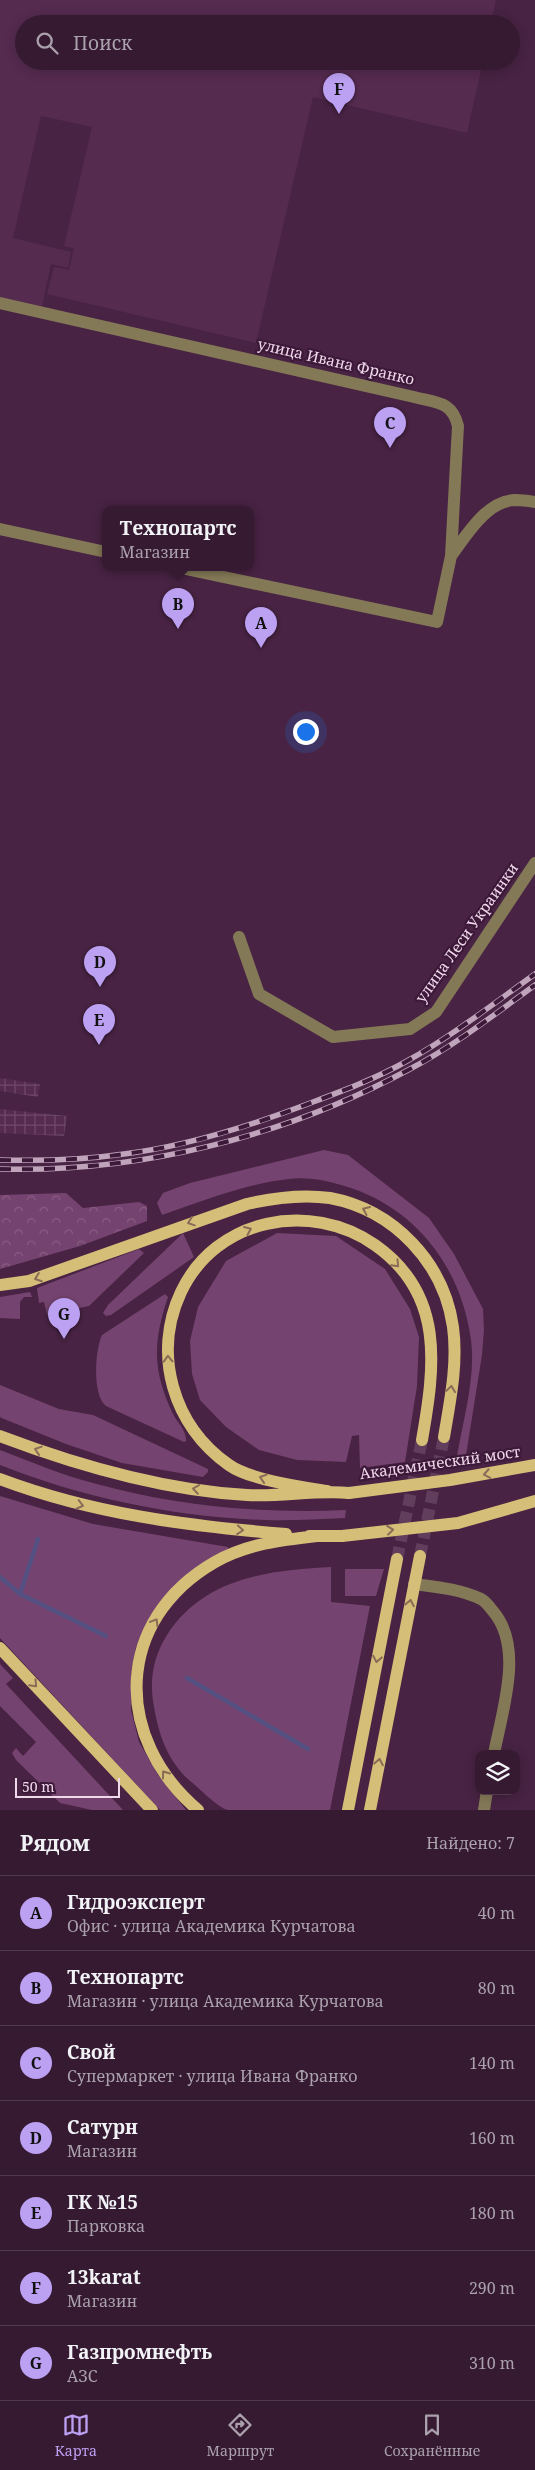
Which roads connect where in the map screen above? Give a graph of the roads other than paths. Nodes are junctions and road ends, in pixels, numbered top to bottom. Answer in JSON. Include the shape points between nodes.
{"nodes":[{"id":1,"x":0,"y":303,"type":"edge"},
{"id":2,"x":535,"y":502,"type":"edge"},
{"id":3,"x":0,"y":529,"type":"edge"},
{"id":4,"x":102,"y":551,"type":"edge"},
{"id":5,"x":451,"y":556,"type":"junction"},
{"id":6,"x":195,"y":571,"type":"edge"},
{"id":7,"x":535,"y":863,"type":"edge"},
{"id":8,"x":239,"y":937,"type":"dead end"},
{"id":9,"x":0,"y":1285,"type":"edge"},
{"id":10,"x":0,"y":1436,"type":"edge"},
{"id":11,"x":444,"y":1437,"type":"tunnel mouth"},
{"id":12,"x":422,"y":1440,"type":"tunnel mouth"},
{"id":13,"x":535,"y":1464,"type":"edge"},
{"id":14,"x":0,"y":1479,"type":"edge"},
{"id":15,"x":327,"y":1491,"type":"junction"},
{"id":16,"x":535,"y":1501,"type":"edge"},
{"id":17,"x":317,"y":1536,"type":"junction"},
{"id":18,"x":420,"y":1556,"type":"tunnel mouth"},
{"id":19,"x":397,"y":1559,"type":"tunnel mouth"},
{"id":20,"x":414,"y":1584,"type":"junction"},
{"id":21,"x":0,"y":1648,"type":"edge"},
{"id":22,"x":495,"y":1750,"type":"edge"},
{"id":23,"x":487,"y":1795,"type":"edge"},
{"id":24,"x":152,"y":1810,"type":"edge"},
{"id":25,"x":198,"y":1810,"type":"edge"},
{"id":26,"x":348,"y":1810,"type":"edge"},
{"id":27,"x":370,"y":1810,"type":"edge"},
{"id":28,"x":484,"y":1810,"type":"edge"}],
"edges":[{"from":1,"to":5,"type":"street","name":"улица Ивана Франко","via":[[447,406],[454,413],[458,426]]},
{"from":2,"to":5,"type":"street","via":[[514,500],[493,507]]},
{"from":3,"to":4,"type":"street"},
{"from":5,"to":6,"type":"street","name":"улица Ивана Франко","via":[[437,622]]},
{"from":7,"to":8,"type":"street","name":"улица Леси Украинки","via":[[436,1012],[410,1029],[333,1037],[259,994]]},
{"from":11,"to":9,"type":"main road","one_way":true,"via":[[455,1357],[452,1321],[442,1287],[429,1264],[408,1239],[379,1216],[354,1205],[328,1198],[307,1197],[246,1204],[29,1281]]},
{"from":15,"to":10,"type":"main road","one_way":true,"via":[[248,1495],[165,1484],[92,1468]]},
{"from":15,"to":12,"type":"main road","one_way":true,"via":[[286,1485],[230,1466],[192,1429],[171,1387],[167,1352],[181,1291],[206,1258],[244,1232],[266,1223],[286,1220],[328,1223],[365,1238],[398,1265],[417,1292],[431,1334],[431,1382]]},
{"from":13,"to":15,"type":"main road","name":"Академический мост","one_way":true,"bridge":true,"via":[[450,1480],[349,1493]]},
{"from":14,"to":17,"type":"main road","one_way":true,"via":[[76,1504],[143,1518]]},
{"from":17,"to":16,"type":"main road","one_way":true,"bridge":true,"via":[[458,1523]]},
{"from":25,"to":17,"type":"main road","one_way":true,"via":[[164,1772],[140,1723],[135,1687],[137,1665],[144,1644],[174,1596],[215,1562],[267,1542]]},
{"from":18,"to":20,"type":"main road"},
{"from":19,"to":26,"type":"main road","one_way":true},
{"from":20,"to":22,"type":"street","via":[[462,1592],[483,1600],[499,1617],[509,1645],[509,1655],[508,1682]]},
{"from":27,"to":20,"type":"main road","one_way":true},
{"from":21,"to":24,"type":"main road","one_way":true},
{"from":23,"to":28,"type":"street"}]}
